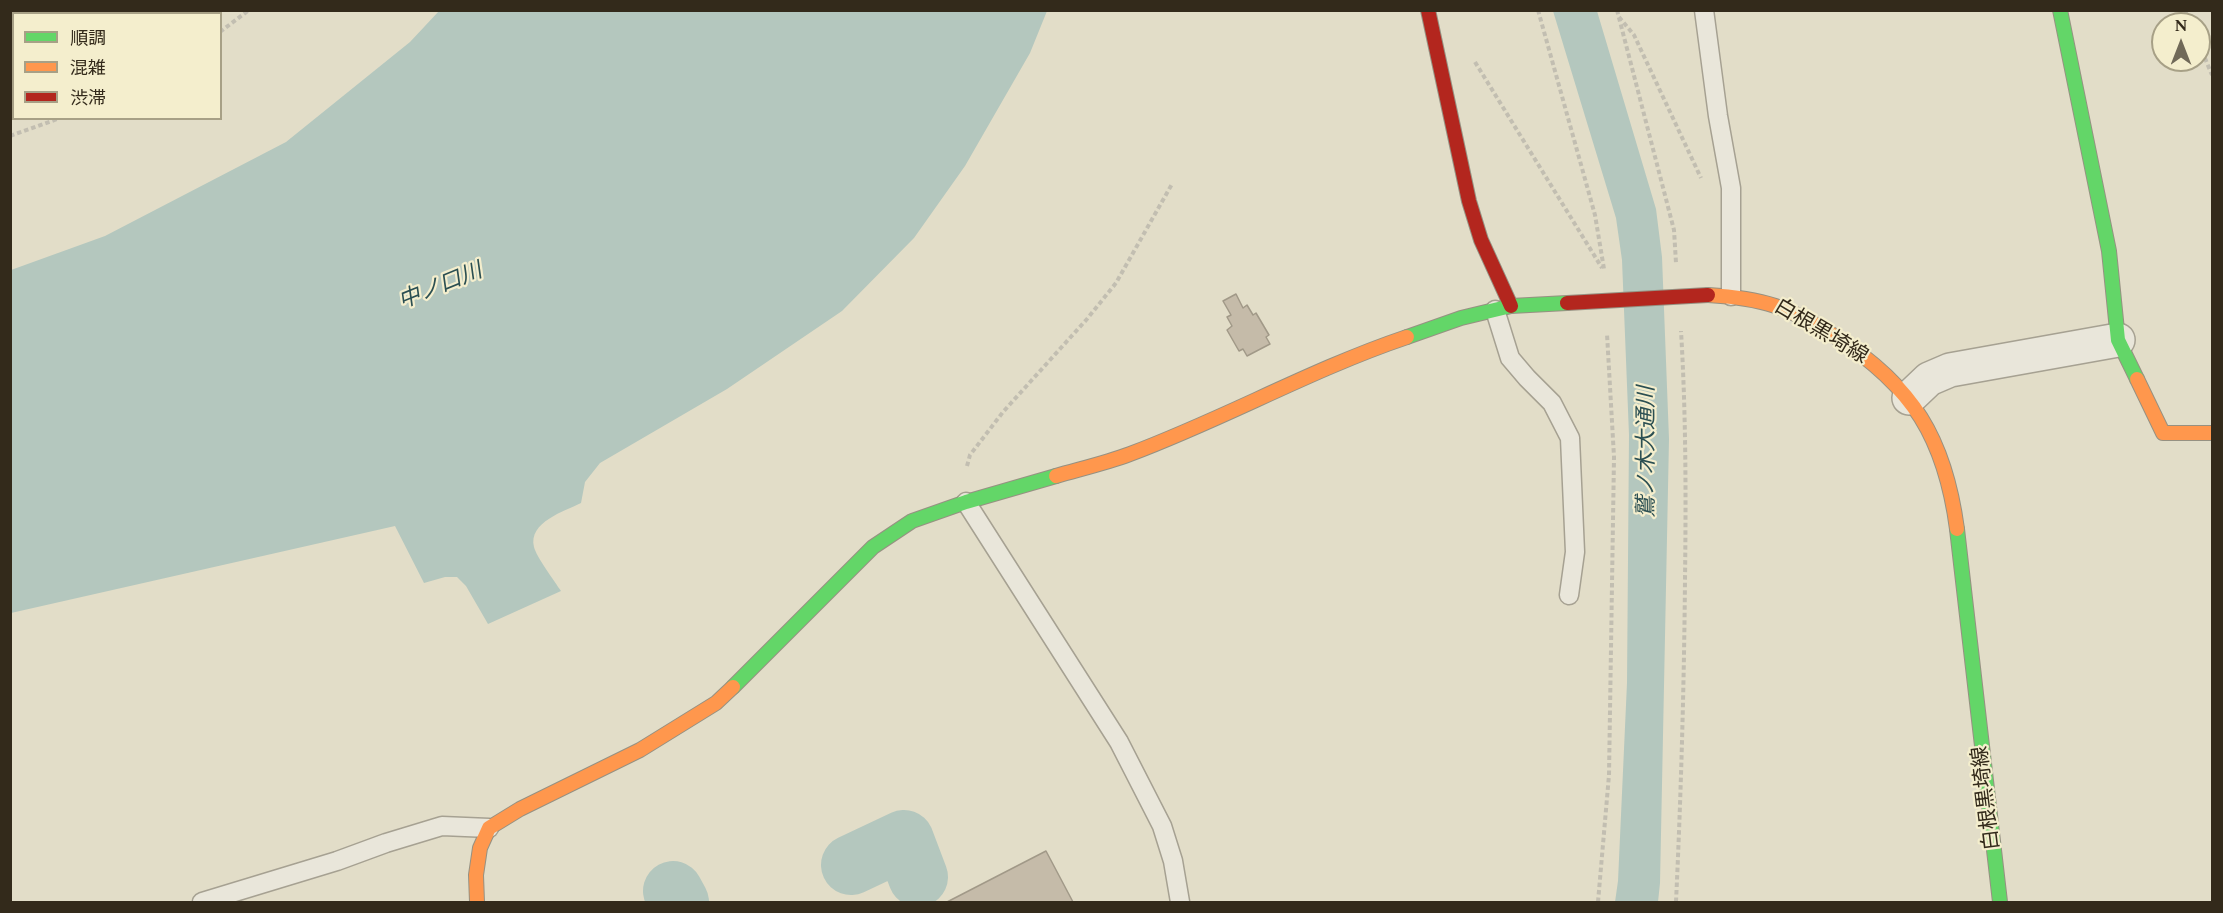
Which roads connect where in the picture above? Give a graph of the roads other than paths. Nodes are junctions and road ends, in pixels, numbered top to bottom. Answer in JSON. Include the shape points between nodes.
{"nodes":[{"id":1,"x":1428,"y":10,"type":"edge"},
{"id":2,"x":1704,"y":10,"type":"edge"},
{"id":3,"x":2060,"y":10,"type":"edge"},
{"id":4,"x":1731,"y":296,"type":"junction"},
{"id":5,"x":1503,"y":308,"type":"junction"},
{"id":6,"x":2118,"y":340,"type":"junction"},
{"id":7,"x":1909,"y":398,"type":"junction"},
{"id":8,"x":2212,"y":433,"type":"edge"},
{"id":9,"x":966,"y":502,"type":"junction"},
{"id":10,"x":1569,"y":595,"type":"dead end"},
{"id":11,"x":489,"y":828,"type":"junction"},
{"id":12,"x":202,"y":903,"type":"edge"},
{"id":13,"x":477,"y":903,"type":"edge"},
{"id":14,"x":1180,"y":903,"type":"edge"},
{"id":15,"x":2000,"y":903,"type":"edge"}],
"edges":[{"from":1,"to":5,"type":"street","via":[[1469,201]]},
{"from":2,"to":4,"type":"lane","via":[[1731,188]]},
{"from":3,"to":6,"type":"street","via":[[2109,251]]},
{"from":4,"to":5,"type":"street","name":"白根黒埼線","bridge":true},
{"from":4,"to":7,"type":"street","name":"白根黒埼線","via":[[1766,302],[1802,318],[1881,370]]},
{"from":5,"to":9,"type":"street","name":"白根黒埼線","via":[[1385,344],[1128,455]]},
{"from":5,"to":10,"type":"lane","via":[[1510,358],[1552,403],[1570,438],[1575,552]]},
{"from":6,"to":7,"type":"street","via":[[1950,370],[1929,379]]},
{"from":6,"to":8,"type":"street","via":[[2163,433]]},
{"from":7,"to":15,"type":"street","name":"白根黒埼線","via":[[1943,462],[1952,492]]},
{"from":9,"to":11,"type":"street","name":"白根黒埼線","via":[[912,520],[873,547],[716,703],[640,750]]},
{"from":9,"to":14,"type":"lane","via":[[1119,742],[1162,826]]},
{"from":11,"to":12,"type":"lane","via":[[442,826]]},
{"from":11,"to":13,"type":"street","via":[[480,848]]}]}
